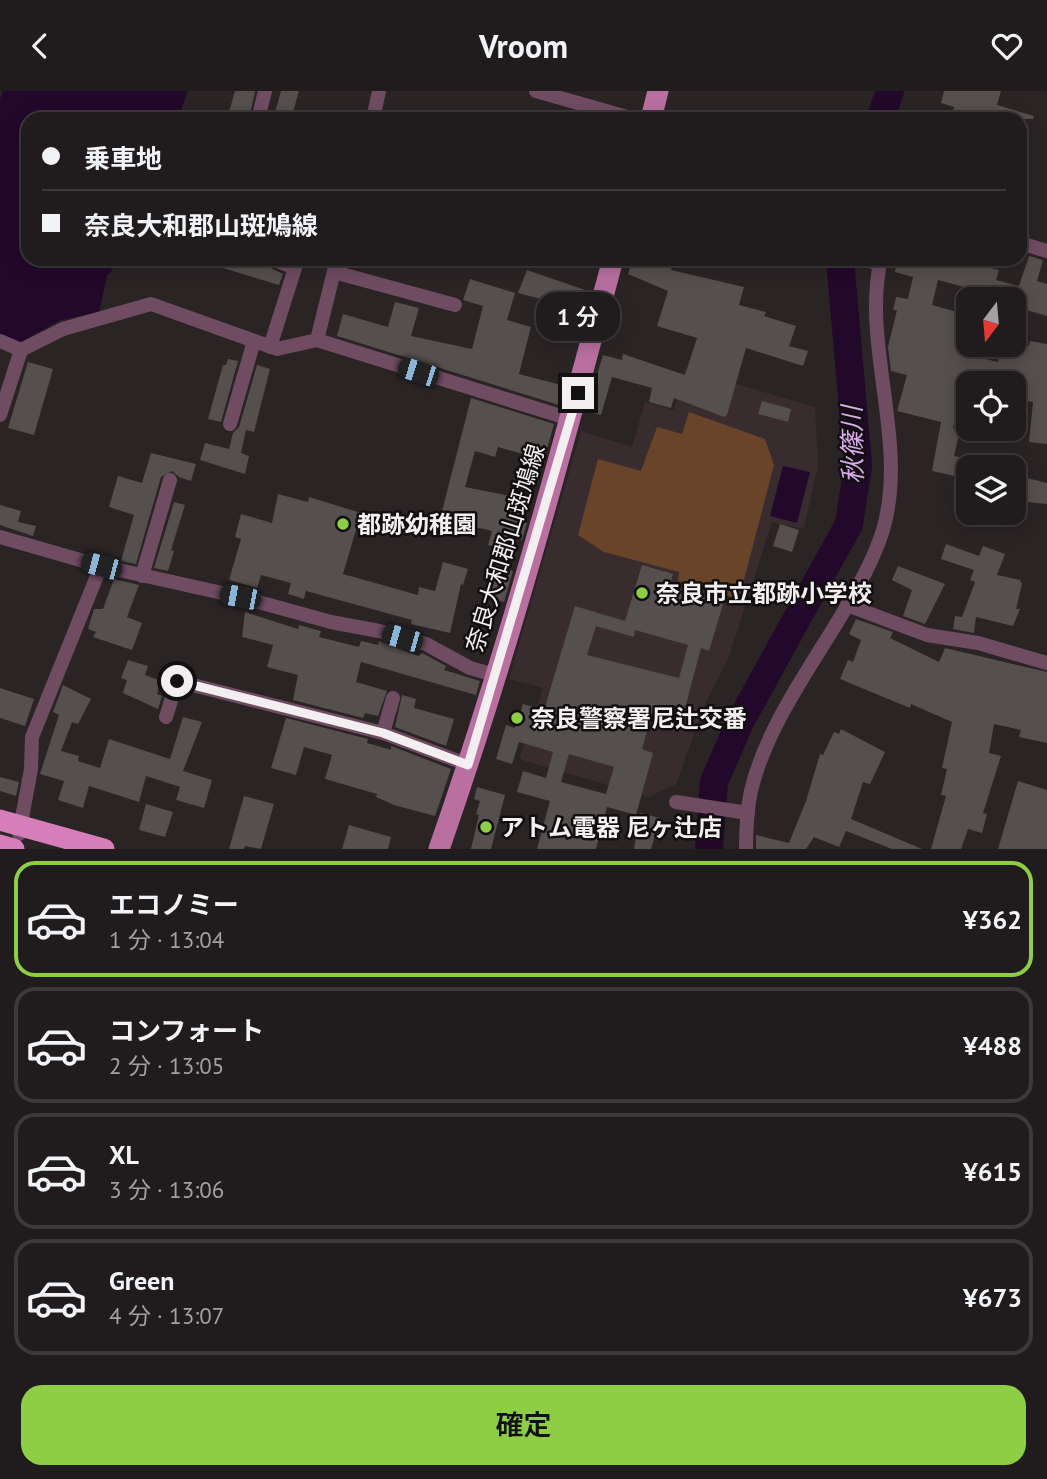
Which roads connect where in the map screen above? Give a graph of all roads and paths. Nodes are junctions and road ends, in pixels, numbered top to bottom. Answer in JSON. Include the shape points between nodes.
{"nodes":[{"id":1,"x":265,"y":91,"type":"edge"},
{"id":2,"x":379,"y":91,"type":"edge"},
{"id":3,"x":536,"y":91,"type":"edge"},
{"id":4,"x":658,"y":91,"type":"edge"},
{"id":5,"x":260,"y":112,"type":"edge"},
{"id":6,"x":374,"y":112,"type":"edge"},
{"id":7,"x":610,"y":112,"type":"edge"},
{"id":8,"x":652,"y":112,"type":"edge"},
{"id":9,"x":1027,"y":245,"type":"edge"},
{"id":10,"x":1047,"y":251,"type":"edge"},
{"id":11,"x":290,"y":266,"type":"edge"},
{"id":12,"x":335,"y":266,"type":"edge"},
{"id":13,"x":611,"y":266,"type":"edge"},
{"id":14,"x":880,"y":266,"type":"edge"},
{"id":15,"x":455,"y":305,"type":"dead end"},
{"id":16,"x":317,"y":340,"type":"junction"},
{"id":17,"x":0,"y":341,"type":"edge"},
{"id":18,"x":254,"y":341,"type":"junction"},
{"id":19,"x":270,"y":347,"type":"junction"},
{"id":20,"x":21,"y":350,"type":"junction"},
{"id":21,"x":0,"y":415,"type":"edge"},
{"id":22,"x":570,"y":419,"type":"junction"},
{"id":23,"x":230,"y":424,"type":"dead end"},
{"id":24,"x":170,"y":480,"type":"dead end"},
{"id":25,"x":0,"y":537,"type":"edge"},
{"id":26,"x":101,"y":566,"type":"junction"},
{"id":27,"x":142,"y":576,"type":"junction"},
{"id":28,"x":847,"y":605,"type":"junction"},
{"id":29,"x":1047,"y":663,"type":"edge"},
{"id":30,"x":495,"y":675,"type":"junction"},
{"id":31,"x":393,"y":698,"type":"dead end"},
{"id":32,"x":166,"y":717,"type":"dead end"},
{"id":33,"x":383,"y":733,"type":"junction"},
{"id":34,"x":468,"y":765,"type":"junction"},
{"id":35,"x":679,"y":803,"type":"dead end"},
{"id":36,"x":747,"y":813,"type":"junction"},
{"id":37,"x":0,"y":820,"type":"edge"},
{"id":38,"x":22,"y":826,"type":"junction"},
{"id":39,"x":0,"y":845,"type":"edge"},
{"id":40,"x":13,"y":849,"type":"edge"},
{"id":41,"x":104,"y":849,"type":"edge"},
{"id":42,"x":439,"y":849,"type":"edge"},
{"id":43,"x":746,"y":849,"type":"edge"}],
"edges":[{"from":1,"to":5,"type":"street"},
{"from":2,"to":6,"type":"street"},
{"from":3,"to":7,"type":"street"},
{"from":4,"to":8,"type":"main road"},
{"from":9,"to":10,"type":"street"},
{"from":11,"to":19,"type":"street","via":[[295,268]]},
{"from":12,"to":15,"type":"street"},
{"from":12,"to":16,"type":"street"},
{"from":13,"to":22,"type":"main road","name":"奈良大和郡山斑鳩線"},
{"from":14,"to":28,"type":"street","via":[[877,300],[891,456],[889,499],[867,571]]},
{"from":16,"to":19,"type":"street"},
{"from":16,"to":22,"type":"street"},
{"from":17,"to":20,"type":"street"},
{"from":18,"to":19,"type":"street"},
{"from":18,"to":20,"type":"street","via":[[152,305],[63,329]]},
{"from":18,"to":23,"type":"street"},
{"from":20,"to":21,"type":"street"},
{"from":22,"to":30,"type":"main road","name":"奈良大和郡山斑鳩線"},
{"from":24,"to":27,"type":"street"},
{"from":25,"to":26,"type":"street"},
{"from":26,"to":27,"type":"street"},
{"from":26,"to":38,"type":"street","via":[[32,737]]},
{"from":27,"to":30,"type":"street","via":[[426,644],[470,668]]},
{"from":28,"to":29,"type":"street","via":[[927,635],[978,643]]},
{"from":28,"to":36,"type":"street","via":[[777,726],[758,767]]},
{"from":30,"to":34,"type":"main road","name":"奈良大和郡山斑鳩線"},
{"from":31,"to":33,"type":"street"},
{"from":32,"to":33,"type":"street","via":[[177,681]]},
{"from":33,"to":34,"type":"street"},
{"from":34,"to":42,"type":"main road","name":"奈良大和郡山斑鳩線"},
{"from":35,"to":36,"type":"street"},
{"from":36,"to":43,"type":"street"},
{"from":37,"to":38,"type":"highway"},
{"from":38,"to":40,"type":"street"},
{"from":38,"to":41,"type":"highway"},
{"from":39,"to":40,"type":"highway"}]}
